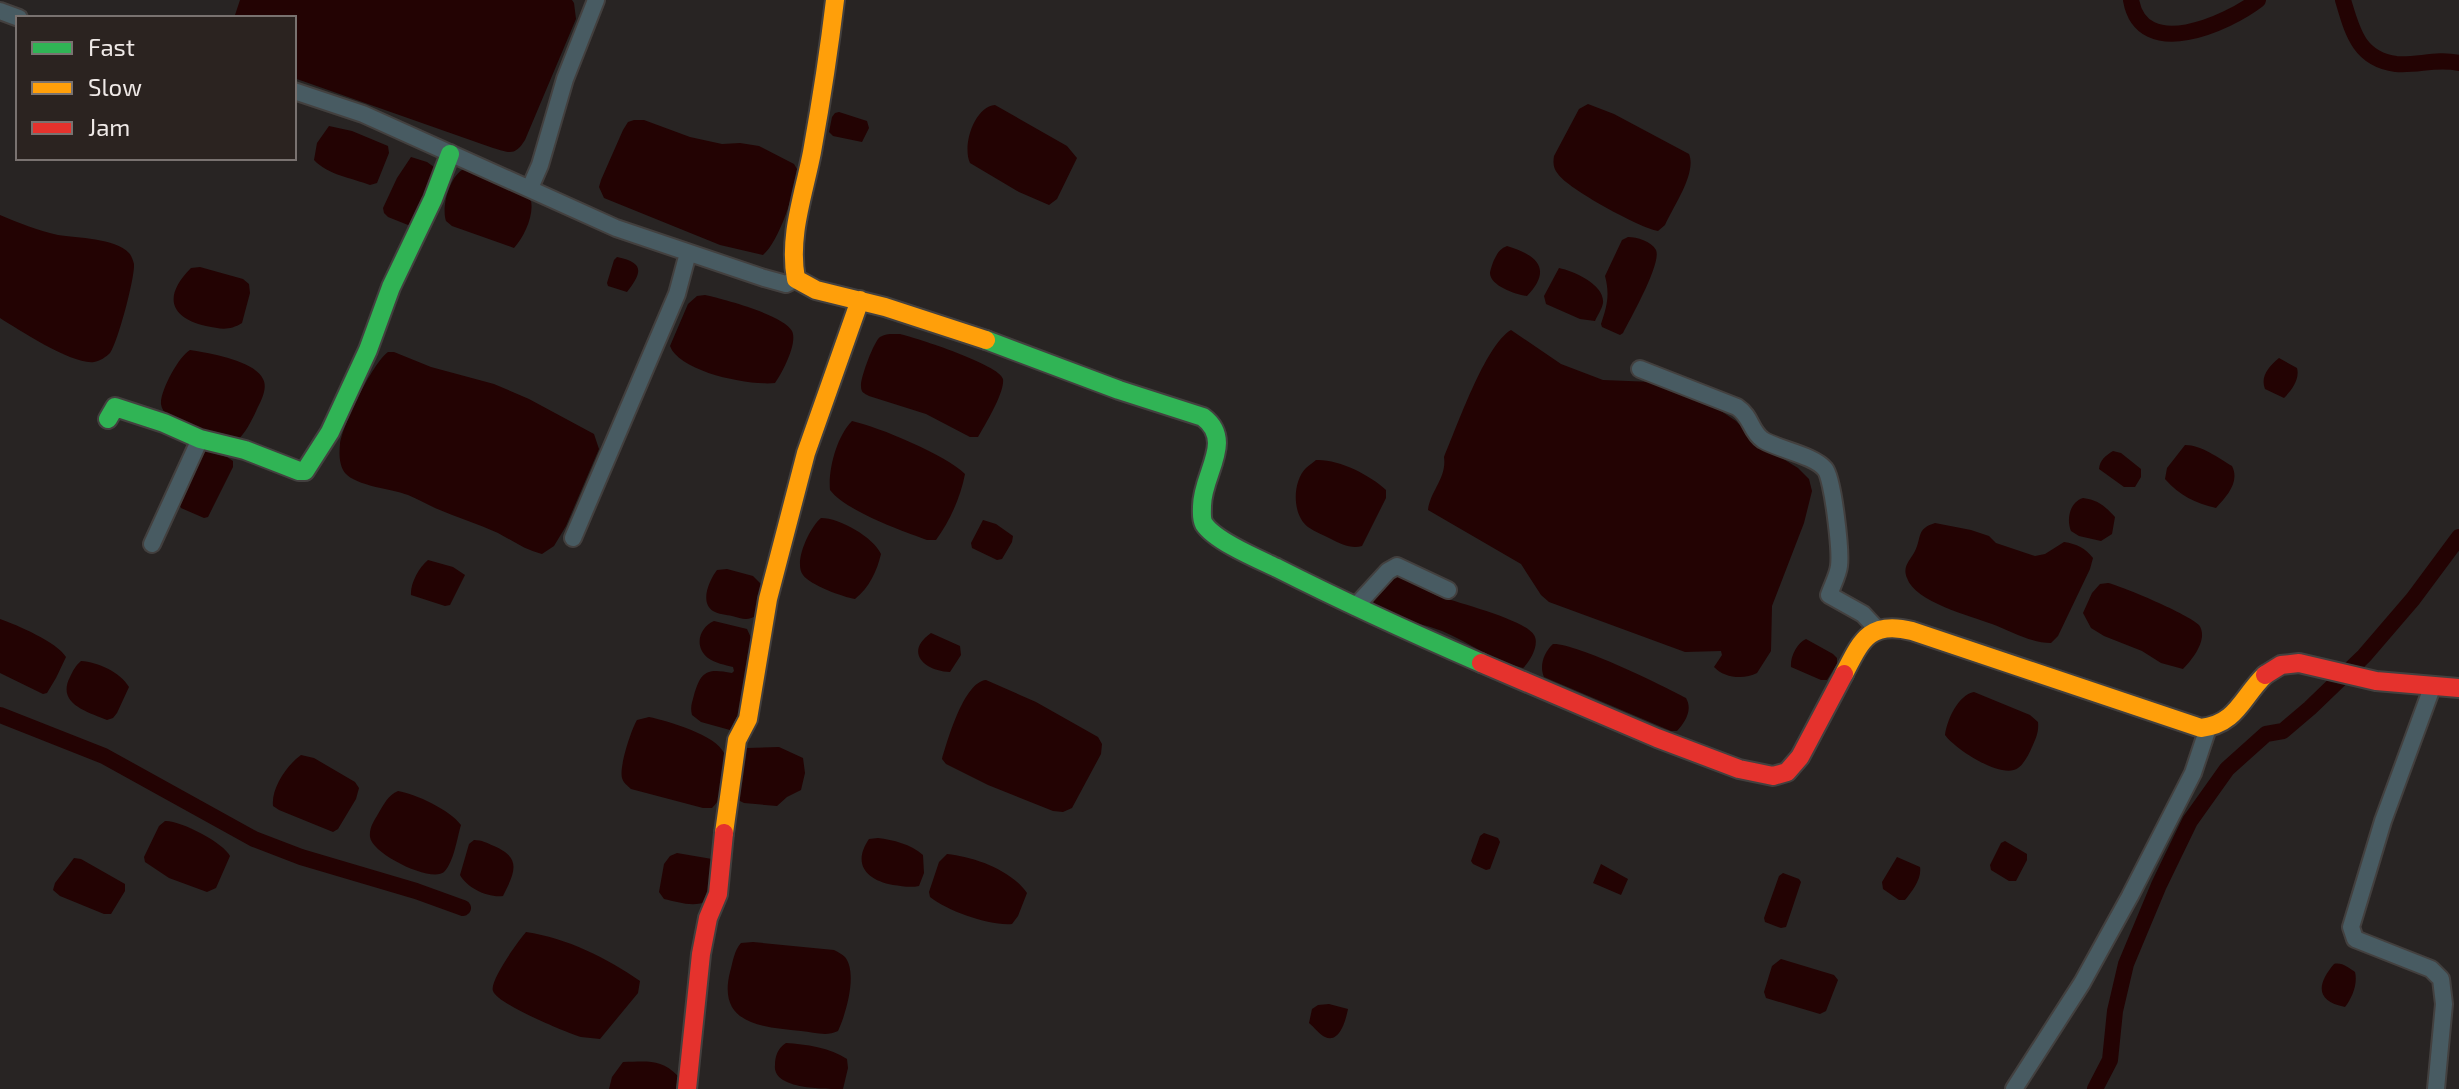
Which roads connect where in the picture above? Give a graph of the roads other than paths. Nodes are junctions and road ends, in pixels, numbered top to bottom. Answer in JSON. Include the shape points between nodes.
{"nodes":[{"id":1,"x":596,"y":0,"type":"edge"},
{"id":2,"x":835,"y":0,"type":"edge"},
{"id":3,"x":296,"y":92,"type":"edge"},
{"id":4,"x":450,"y":154,"type":"junction"},
{"id":5,"x":530,"y":188,"type":"junction"},
{"id":6,"x":688,"y":253,"type":"junction"},
{"id":7,"x":796,"y":279,"type":"junction"},
{"id":8,"x":860,"y":300,"type":"junction"},
{"id":9,"x":1640,"y":369,"type":"dead end"},
{"id":10,"x":108,"y":419,"type":"dead end"},
{"id":11,"x":200,"y":439,"type":"junction"},
{"id":12,"x":573,"y":538,"type":"dead end"},
{"id":13,"x":152,"y":544,"type":"dead end"},
{"id":14,"x":1448,"y":590,"type":"dead end"},
{"id":15,"x":1355,"y":607,"type":"junction"},
{"id":16,"x":1877,"y":629,"type":"junction"},
{"id":17,"x":2433,"y":685,"type":"junction"},
{"id":18,"x":2459,"y":688,"type":"edge"},
{"id":19,"x":2208,"y":728,"type":"junction"},
{"id":20,"x":687,"y":1089,"type":"edge"},
{"id":21,"x":2014,"y":1089,"type":"edge"},
{"id":22,"x":2436,"y":1089,"type":"edge"}],
"edges":[{"from":1,"to":5,"type":"street"},
{"from":2,"to":7,"type":"street","via":[[795,241]]},
{"from":3,"to":4,"type":"street","via":[[363,114]]},
{"from":4,"to":5,"type":"street"},
{"from":4,"to":11,"type":"street","via":[[368,350],[310,466],[299,471]]},
{"from":5,"to":6,"type":"street","via":[[616,228]]},
{"from":6,"to":7,"type":"street","via":[[786,284]]},
{"from":6,"to":12,"type":"street","via":[[677,294]]},
{"from":7,"to":8,"type":"street","via":[[816,290]]},
{"from":8,"to":15,"type":"street","via":[[1203,417],[1218,435],[1202,498],[1205,526],[1230,545]]},
{"from":8,"to":20,"type":"street","via":[[806,453],[768,599],[748,719],[737,740],[718,894],[701,954]]},
{"from":9,"to":16,"type":"street","via":[[1737,407],[1762,439],[1827,470],[1839,567],[1829,595],[1863,614]]},
{"from":10,"to":11,"type":"street","via":[[115,407]]},
{"from":11,"to":13,"type":"street"},
{"from":14,"to":15,"type":"street","via":[[1397,566]]},
{"from":15,"to":16,"type":"street","via":[[1657,738],[1763,775],[1780,774],[1796,764],[1856,651]]},
{"from":16,"to":19,"type":"street","via":[[1900,627]]},
{"from":17,"to":18,"type":"street"},
{"from":17,"to":19,"type":"street","via":[[2364,679],[2289,663],[2270,670],[2229,719]]},
{"from":17,"to":22,"type":"street","via":[[2351,927],[2355,939],[2431,969],[2441,979],[2444,1004]]},
{"from":19,"to":21,"type":"street","via":[[2193,773],[2130,896]]}]}
